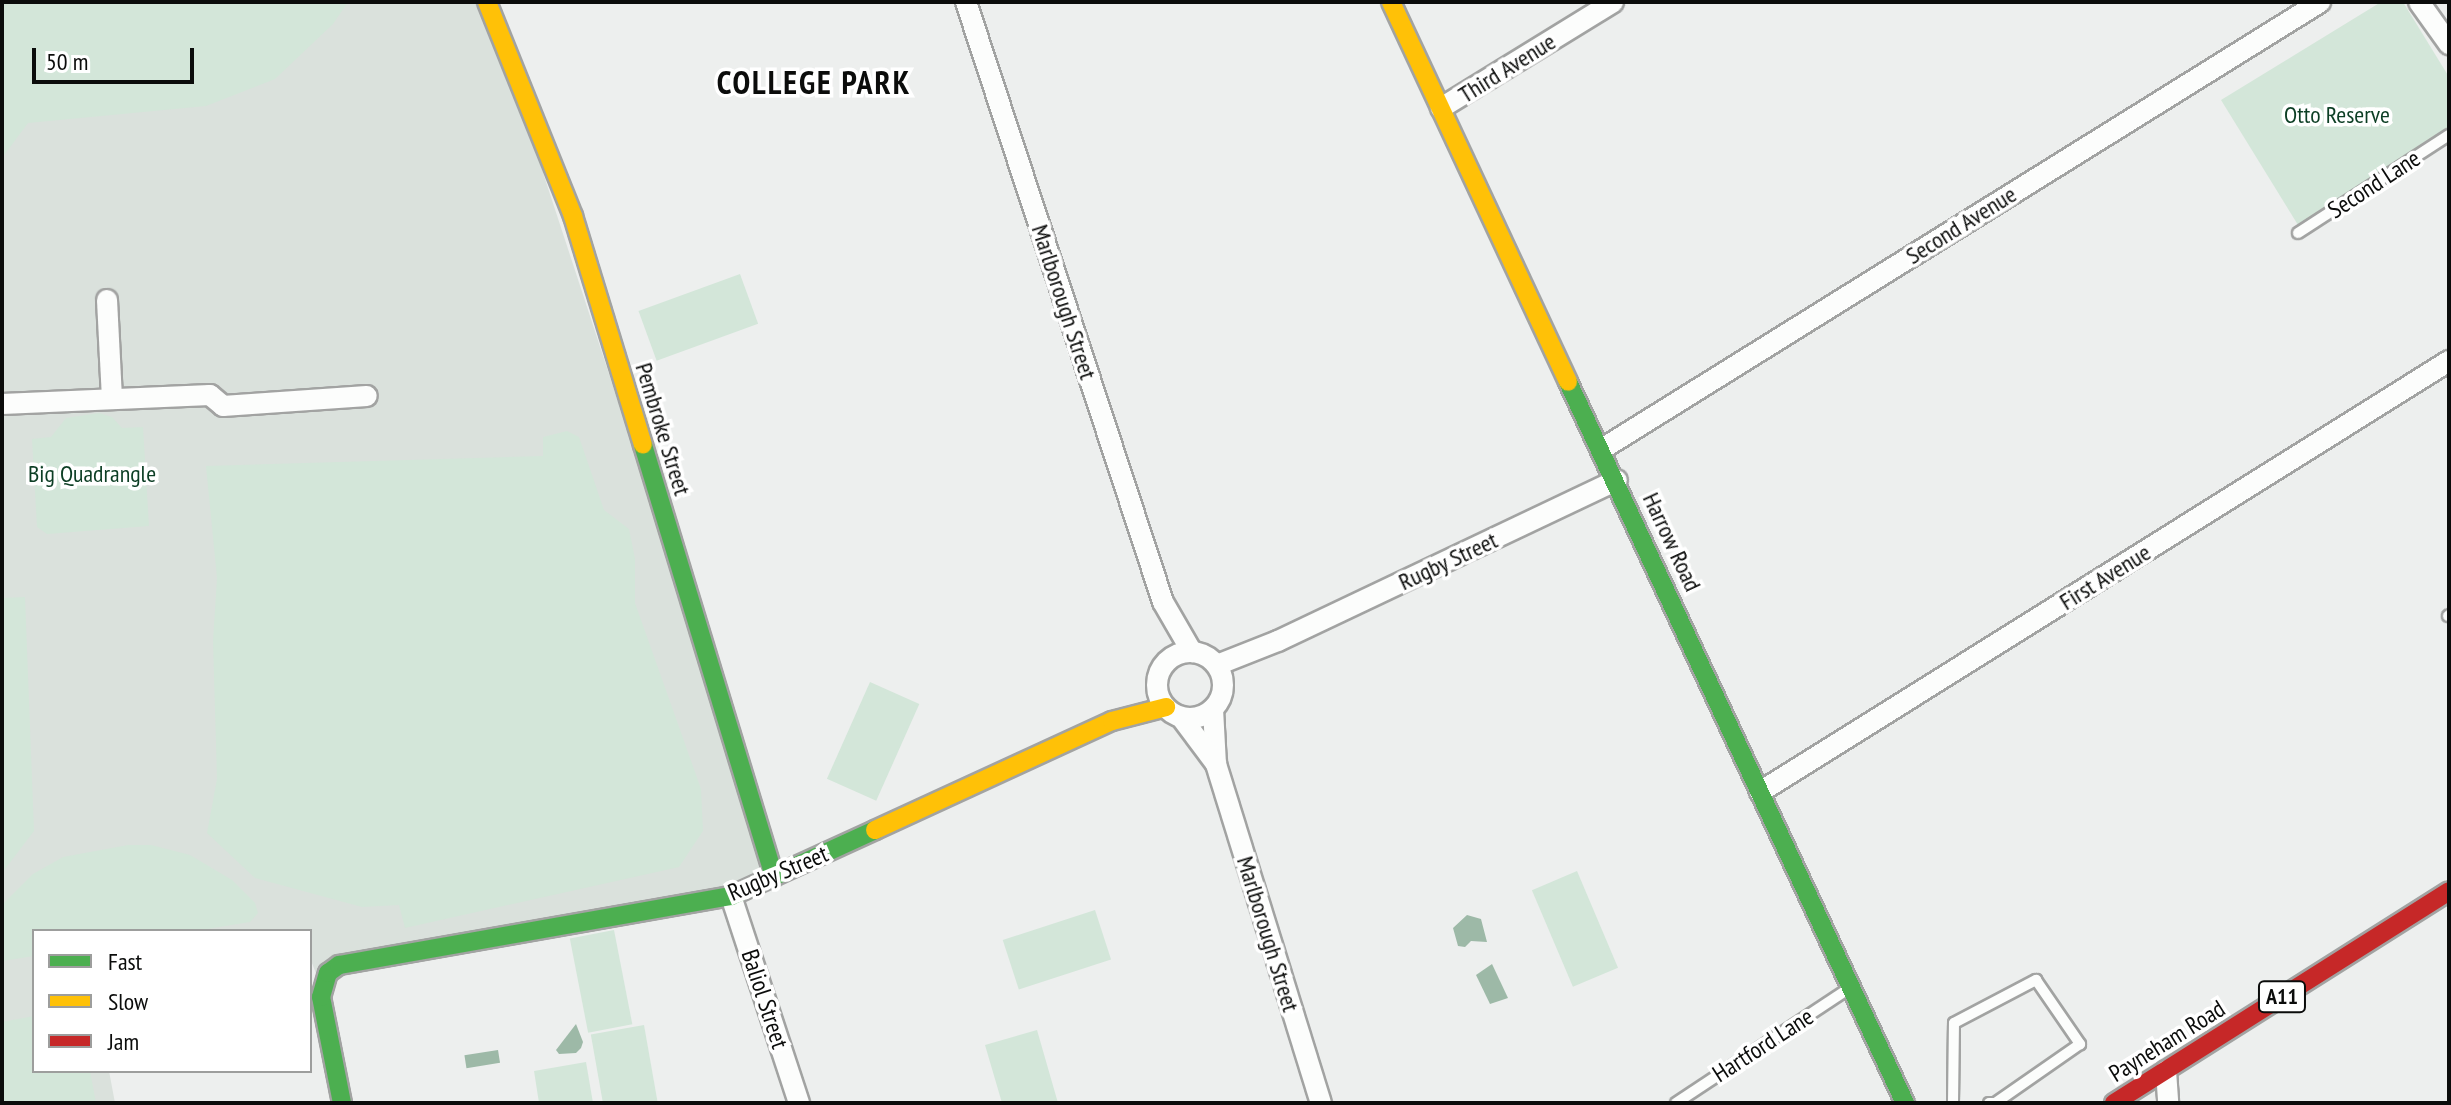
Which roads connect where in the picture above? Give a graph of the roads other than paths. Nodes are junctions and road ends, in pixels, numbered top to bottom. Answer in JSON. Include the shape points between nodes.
{"nodes":[{"id":1,"x":487,"y":2,"type":"edge"},
{"id":2,"x":966,"y":2,"type":"edge"},
{"id":3,"x":1391,"y":2,"type":"edge"},
{"id":4,"x":1613,"y":2,"type":"edge"},
{"id":5,"x":2320,"y":2,"type":"edge"},
{"id":6,"x":2419,"y":2,"type":"edge"},
{"id":7,"x":2449,"y":44,"type":"edge"},
{"id":8,"x":1441,"y":108,"type":"junction"},
{"id":9,"x":2449,"y":135,"type":"edge"},
{"id":10,"x":2298,"y":233,"type":"dead end"},
{"id":11,"x":107,"y":300,"type":"dead end"},
{"id":12,"x":2448,"y":363,"type":"edge"},
{"id":13,"x":367,"y":396,"type":"dead end"},
{"id":14,"x":112,"y":399,"type":"junction"},
{"id":15,"x":2,"y":404,"type":"edge"},
{"id":16,"x":1602,"y":449,"type":"junction"},
{"id":17,"x":1617,"y":480,"type":"junction"},
{"id":18,"x":1163,"y":602,"type":"junction"},
{"id":19,"x":1192,"y":652,"type":"junction"},
{"id":20,"x":1170,"y":659,"type":"junction"},
{"id":21,"x":1221,"y":674,"type":"junction"},
{"id":22,"x":1157,"y":687,"type":"junction"},
{"id":23,"x":1213,"y":709,"type":"junction"},
{"id":24,"x":1173,"y":712,"type":"junction"},
{"id":25,"x":1112,"y":721,"type":"junction"},
{"id":26,"x":1216,"y":764,"type":"junction"},
{"id":27,"x":1760,"y":792,"type":"junction"},
{"id":28,"x":774,"y":877,"type":"junction"},
{"id":29,"x":2449,"y":891,"type":"edge"},
{"id":30,"x":731,"y":896,"type":"junction"},
{"id":31,"x":1850,"y":988,"type":"junction"},
{"id":32,"x":2166,"y":1071,"type":"junction"},
{"id":33,"x":342,"y":1103,"type":"edge"},
{"id":34,"x":799,"y":1103,"type":"edge"},
{"id":35,"x":1321,"y":1103,"type":"edge"},
{"id":36,"x":1676,"y":1103,"type":"edge"},
{"id":37,"x":1905,"y":1103,"type":"edge"},
{"id":38,"x":1953,"y":1103,"type":"edge"},
{"id":39,"x":1989,"y":1103,"type":"edge"},
{"id":40,"x":2114,"y":1103,"type":"edge"},
{"id":41,"x":2168,"y":1103,"type":"edge"}],
"edges":[{"from":1,"to":28,"type":"street","name":"Pembroke Street","via":[[573,216]]},
{"from":2,"to":18,"type":"street","name":"Marlborough Street"},
{"from":3,"to":8,"type":"street","name":"Harrow Road"},
{"from":4,"to":8,"type":"street","name":"Third Avenue"},
{"from":5,"to":16,"type":"street","name":"Second Avenue"},
{"from":6,"to":7,"type":"street"},
{"from":8,"to":16,"type":"street","name":"Harrow Road"},
{"from":9,"to":10,"type":"lane","name":"Second Lane"},
{"from":11,"to":14,"type":"street"},
{"from":12,"to":27,"type":"street","name":"First Avenue"},
{"from":13,"to":14,"type":"street","via":[[223,406],[210,395]]},
{"from":14,"to":15,"type":"street"},
{"from":16,"to":17,"type":"street","name":"Harrow Road"},
{"from":17,"to":21,"type":"street","name":"Rugby Street","via":[[1278,641]]},
{"from":17,"to":27,"type":"street","name":"Harrow Road"},
{"from":18,"to":19,"type":"street","name":"Marlborough Street"},
{"from":18,"to":20,"type":"street","name":"Marlborough Street"},
{"from":19,"to":20,"type":"street"},
{"from":19,"to":21,"type":"street","via":[[1209,657]]},
{"from":20,"to":22,"type":"street"},
{"from":21,"to":23,"type":"street","via":[[1221,699]]},
{"from":22,"to":24,"type":"street"},
{"from":22,"to":25,"type":"street","name":"Rugby Street"},
{"from":23,"to":24,"type":"street","via":[[1193,718]]},
{"from":23,"to":26,"type":"street","name":"Marlborough Street"},
{"from":24,"to":25,"type":"street","name":"Rugby Street"},
{"from":24,"to":26,"type":"street","name":"Marlborough Street"},
{"from":25,"to":28,"type":"street","name":"Rugby Street"},
{"from":26,"to":35,"type":"street","name":"Marlborough Street"},
{"from":27,"to":31,"type":"street","name":"Harrow Road"},
{"from":28,"to":30,"type":"street","name":"Rugby Street"},
{"from":29,"to":32,"type":"street","name":"Payneham Road","number":"A11"},
{"from":30,"to":33,"type":"street","name":"Rugby Street","via":[[339,965],[328,973],[321,997]]},
{"from":30,"to":34,"type":"street","name":"Baliol Street"},
{"from":31,"to":36,"type":"lane","name":"Hartford Lane"},
{"from":31,"to":37,"type":"street","name":"Harrow Road"},
{"from":32,"to":40,"type":"street","name":"Payneham Road","number":"A11"},
{"from":32,"to":41,"type":"street"},
{"from":38,"to":39,"type":"lane","via":[[1954,1023],[2036,980],[2080,1044]]}]}
